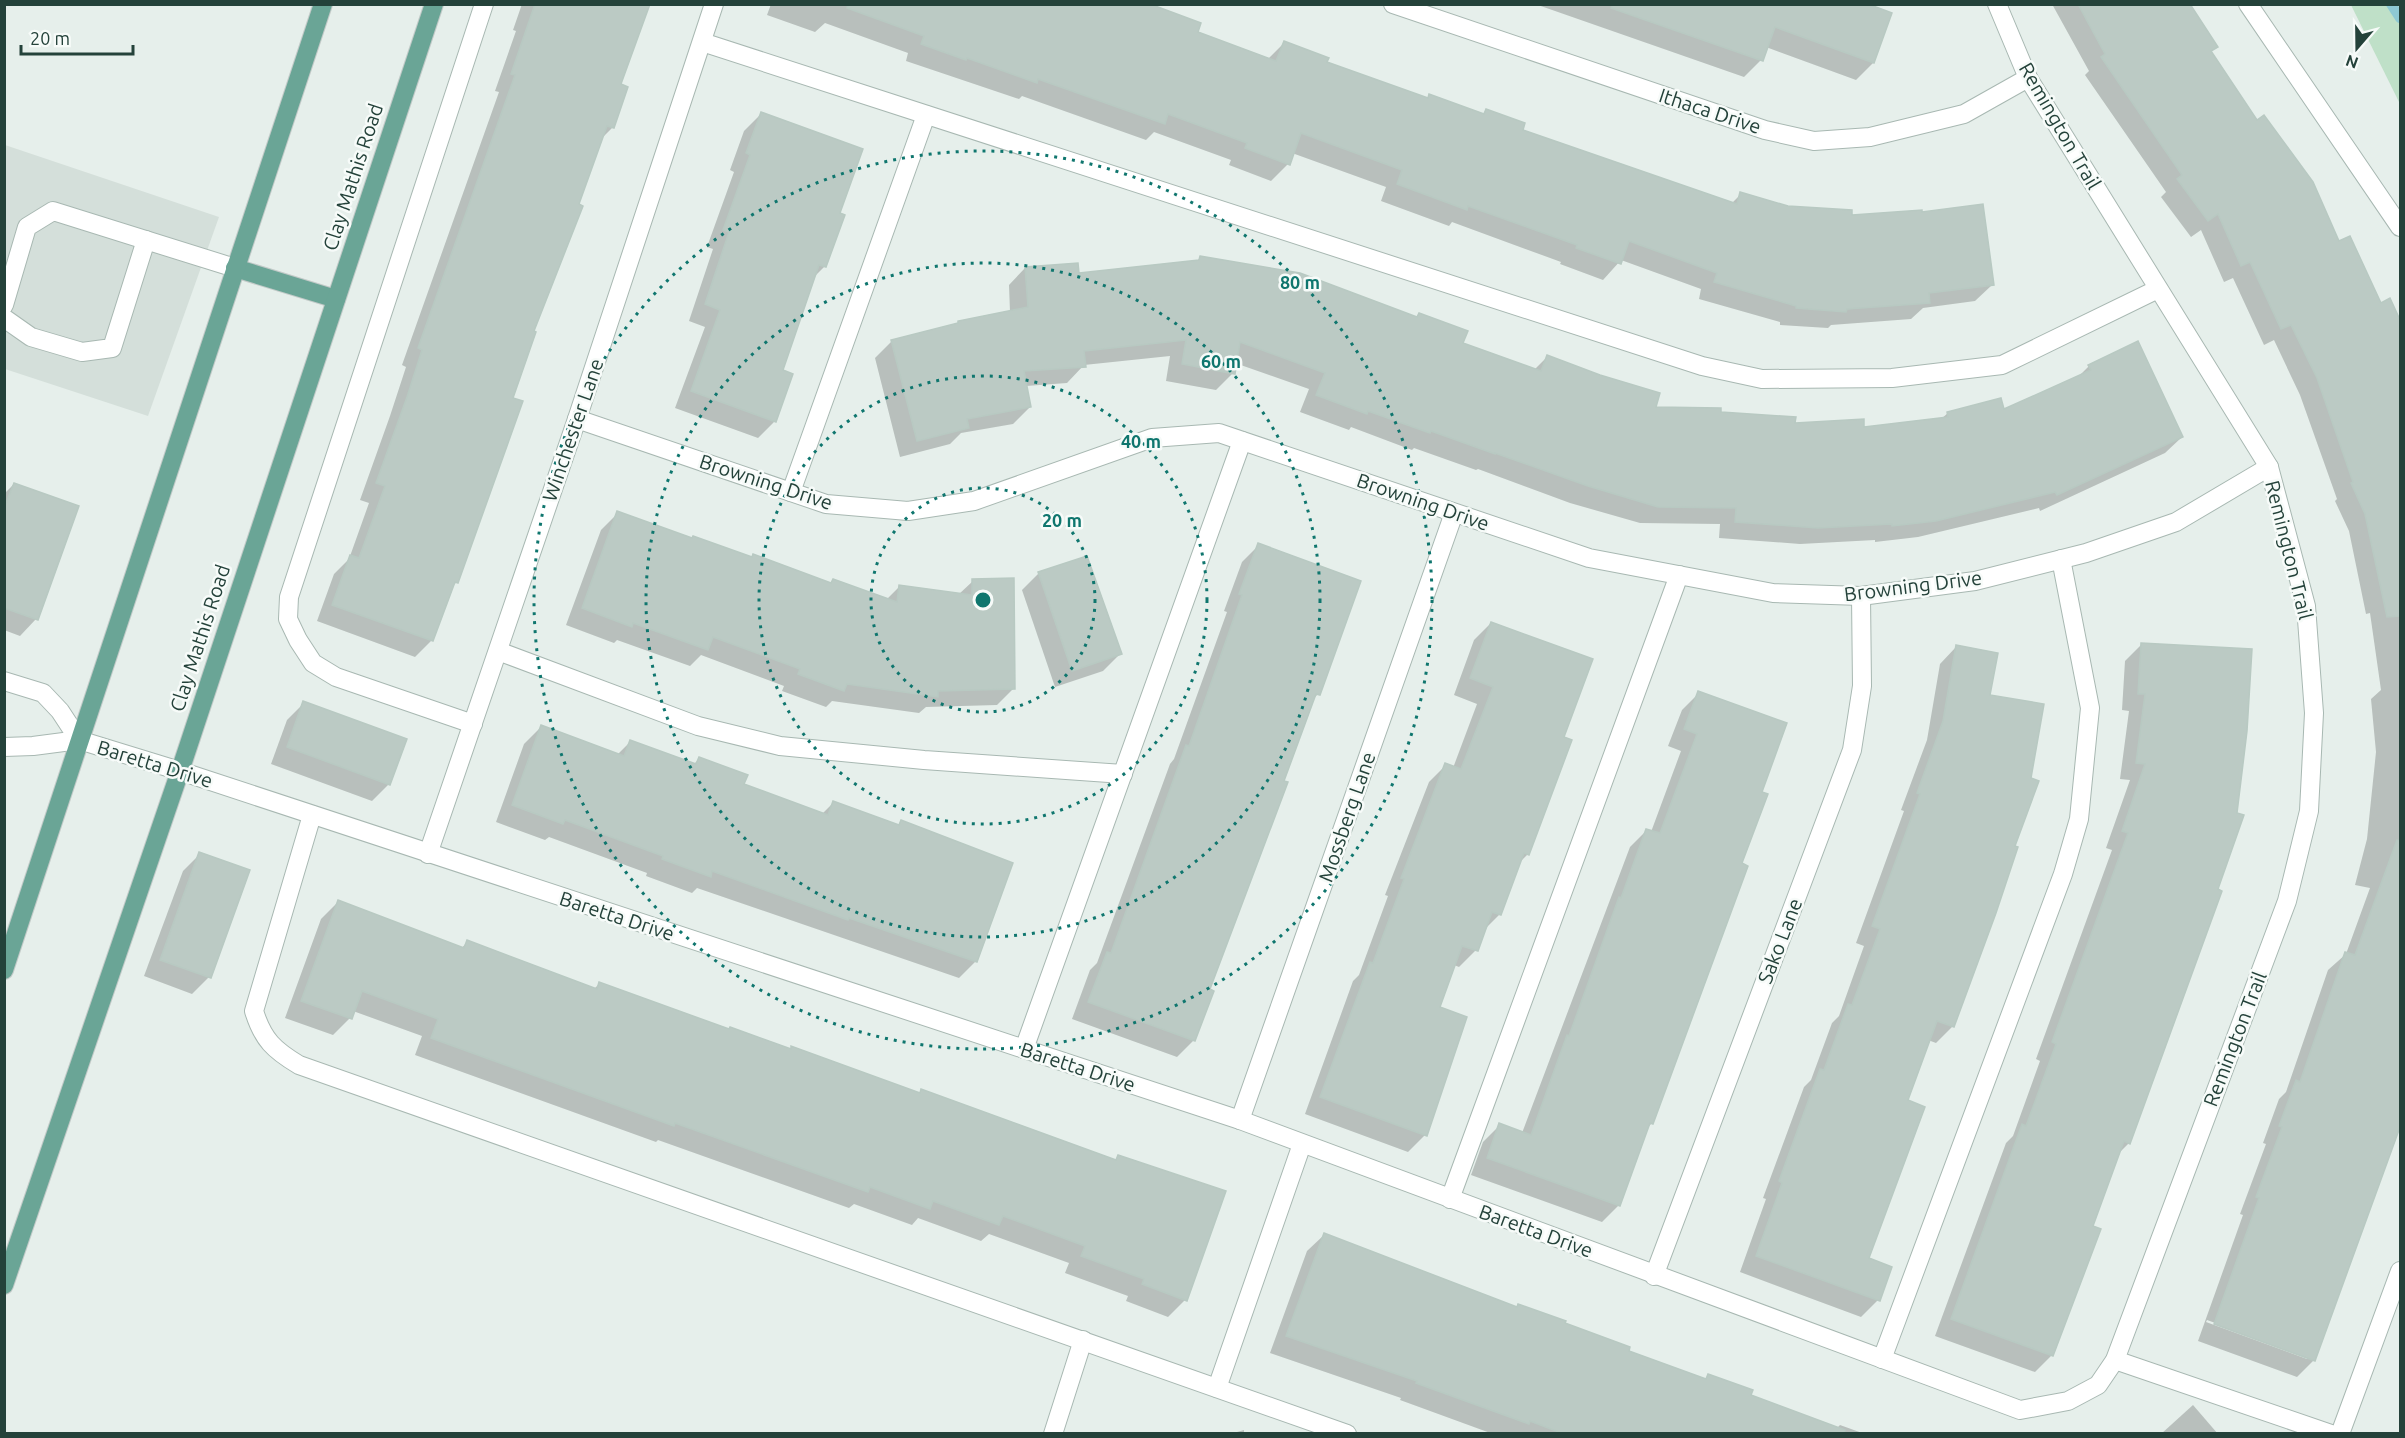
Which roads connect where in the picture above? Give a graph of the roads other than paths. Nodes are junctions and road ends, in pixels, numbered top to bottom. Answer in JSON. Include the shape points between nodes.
{"nodes":[{"id":1,"x":323,"y":4,"type":"edge"},
{"id":2,"x":434,"y":4,"type":"edge"},
{"id":3,"x":484,"y":4,"type":"edge"},
{"id":4,"x":714,"y":4,"type":"edge"},
{"id":5,"x":1393,"y":4,"type":"edge"},
{"id":6,"x":1997,"y":4,"type":"edge"},
{"id":7,"x":2248,"y":4,"type":"edge"},
{"id":8,"x":702,"y":42,"type":"junction"},
{"id":9,"x":2028,"y":78,"type":"junction"},
{"id":10,"x":926,"y":115,"type":"junction"},
{"id":11,"x":2400,"y":227,"type":"edge"},
{"id":12,"x":146,"y":240,"type":"junction"},
{"id":13,"x":235,"y":268,"type":"junction"},
{"id":14,"x":2158,"y":289,"type":"junction"},
{"id":15,"x":336,"y":299,"type":"junction"},
{"id":16,"x":4,"y":305,"type":"edge"},
{"id":17,"x":4,"y":318,"type":"edge"},
{"id":18,"x":577,"y":419,"type":"junction"},
{"id":19,"x":1242,"y":441,"type":"junction"},
{"id":20,"x":2269,"y":467,"type":"junction"},
{"id":21,"x":791,"y":492,"type":"junction"},
{"id":22,"x":1454,"y":513,"type":"junction"},
{"id":23,"x":2061,"y":559,"type":"junction"},
{"id":24,"x":1679,"y":575,"type":"junction"},
{"id":25,"x":1861,"y":596,"type":"junction"},
{"id":26,"x":498,"y":651,"type":"junction"},
{"id":27,"x":4,"y":681,"type":"edge"},
{"id":28,"x":473,"y":724,"type":"junction"},
{"id":29,"x":80,"y":740,"type":"junction"},
{"id":30,"x":4,"y":747,"type":"edge"},
{"id":31,"x":180,"y":771,"type":"junction"},
{"id":32,"x":1123,"y":774,"type":"junction"},
{"id":33,"x":312,"y":815,"type":"junction"},
{"id":34,"x":429,"y":854,"type":"junction"},
{"id":35,"x":4,"y":970,"type":"edge"},
{"id":36,"x":1024,"y":1049,"type":"junction"},
{"id":37,"x":1240,"y":1120,"type":"junction"},
{"id":38,"x":1302,"y":1144,"type":"junction"},
{"id":39,"x":1450,"y":1199,"type":"junction"},
{"id":40,"x":2400,"y":1271,"type":"edge"},
{"id":41,"x":1654,"y":1276,"type":"junction"},
{"id":42,"x":4,"y":1285,"type":"edge"},
{"id":43,"x":1083,"y":1340,"type":"junction"},
{"id":44,"x":1882,"y":1359,"type":"junction"},
{"id":45,"x":2115,"y":1360,"type":"junction"},
{"id":46,"x":1217,"y":1388,"type":"junction"},
{"id":47,"x":2068,"y":1401,"type":"joint"},
{"id":48,"x":1053,"y":1434,"type":"edge"},
{"id":49,"x":1347,"y":1434,"type":"edge"},
{"id":50,"x":2331,"y":1434,"type":"edge"},
{"id":51,"x":2340,"y":1434,"type":"edge"}],
"edges":[{"from":1,"to":13,"type":"main road"},
{"from":2,"to":15,"type":"main road","name":"Clay Mathis Road"},
{"from":3,"to":28,"type":"street","via":[[289,597],[288,619],[313,663],[336,677]]},
{"from":4,"to":8,"type":"street","name":"Winchester Lane"},
{"from":5,"to":9,"type":"street","name":"Ithaca Drive","via":[[1765,130],[1815,141],[1870,137],[1964,114]]},
{"from":6,"to":9,"type":"street","name":"Remington Trail"},
{"from":7,"to":11,"type":"street"},
{"from":8,"to":10,"type":"street"},
{"from":8,"to":18,"type":"street","name":"Winchester Lane"},
{"from":9,"to":14,"type":"street","name":"Remington Trail"},
{"from":10,"to":14,"type":"street","via":[[1702,366],[1762,379],[1892,378],[2002,365]]},
{"from":10,"to":21,"type":"street"},
{"from":12,"to":13,"type":"street"},
{"from":12,"to":16,"type":"street","via":[[53,211],[27,227]]},
{"from":12,"to":17,"type":"street","via":[[112,348],[82,352],[31,337]]},
{"from":13,"to":15,"type":"main road"},
{"from":13,"to":29,"type":"main road"},
{"from":14,"to":20,"type":"street","name":"Remington Trail"},
{"from":15,"to":31,"type":"main road","name":"Clay Mathis Road"},
{"from":18,"to":21,"type":"street","name":"Browning Drive"},
{"from":18,"to":26,"type":"street","name":"Winchester Lane"},
{"from":19,"to":21,"type":"street","name":"Browning Drive","via":[[1219,433],[1152,438],[974,501],[909,511],[826,504]]},
{"from":19,"to":22,"type":"street","name":"Browning Drive"},
{"from":19,"to":32,"type":"street"},
{"from":20,"to":23,"type":"street","name":"Browning Drive","via":[[2176,522]]},
{"from":20,"to":45,"type":"street","name":"Remington Trail","via":[[2306,606],[2314,713],[2308,811],[2287,901]]},
{"from":22,"to":24,"type":"street","name":"Browning Drive","via":[[1589,558]]},
{"from":22,"to":37,"type":"street","name":"Mossberg Lane"},
{"from":23,"to":25,"type":"street","name":"Browning Drive","via":[[1975,581]]},
{"from":23,"to":44,"type":"street","via":[[2090,708],[2079,819],[2063,874]]},
{"from":24,"to":25,"type":"street","name":"Browning Drive","via":[[1773,593]]},
{"from":24,"to":39,"type":"street"},
{"from":25,"to":41,"type":"street","name":"Sako Lane","via":[[1862,686],[1852,750]]},
{"from":26,"to":28,"type":"street","name":"Winchester Lane"},
{"from":26,"to":32,"type":"street","via":[[698,726],[780,746]]},
{"from":27,"to":29,"type":"street","name":"Baretta Drive","via":[[43,693]]},
{"from":28,"to":34,"type":"street","name":"Winchester Lane"},
{"from":29,"to":30,"type":"street","name":"Baretta Drive"},
{"from":29,"to":31,"type":"street","name":"Baretta Drive"},
{"from":29,"to":35,"type":"main road"},
{"from":31,"to":33,"type":"street","name":"Baretta Drive"},
{"from":31,"to":42,"type":"main road","name":"Clay Mathis Road"},
{"from":32,"to":36,"type":"street"},
{"from":33,"to":34,"type":"street","name":"Baretta Drive"},
{"from":33,"to":43,"type":"street","via":[[254,1011],[260,1030],[276,1051],[299,1065]]},
{"from":34,"to":36,"type":"street","name":"Baretta Drive"},
{"from":36,"to":37,"type":"street","name":"Baretta Drive"},
{"from":37,"to":38,"type":"street","name":"Baretta Drive"},
{"from":38,"to":39,"type":"street","name":"Baretta Drive"},
{"from":38,"to":46,"type":"street"},
{"from":39,"to":41,"type":"street","name":"Baretta Drive"},
{"from":40,"to":51,"type":"street"},
{"from":41,"to":44,"type":"street","name":"Baretta Drive"},
{"from":43,"to":46,"type":"street"},
{"from":43,"to":48,"type":"street"},
{"from":44,"to":47,"type":"street","name":"Baretta Drive","via":[[2020,1410]]},
{"from":45,"to":47,"type":"street","name":"Remington Trail","via":[[2098,1385]]},
{"from":45,"to":50,"type":"street"},
{"from":46,"to":49,"type":"street"}]}
